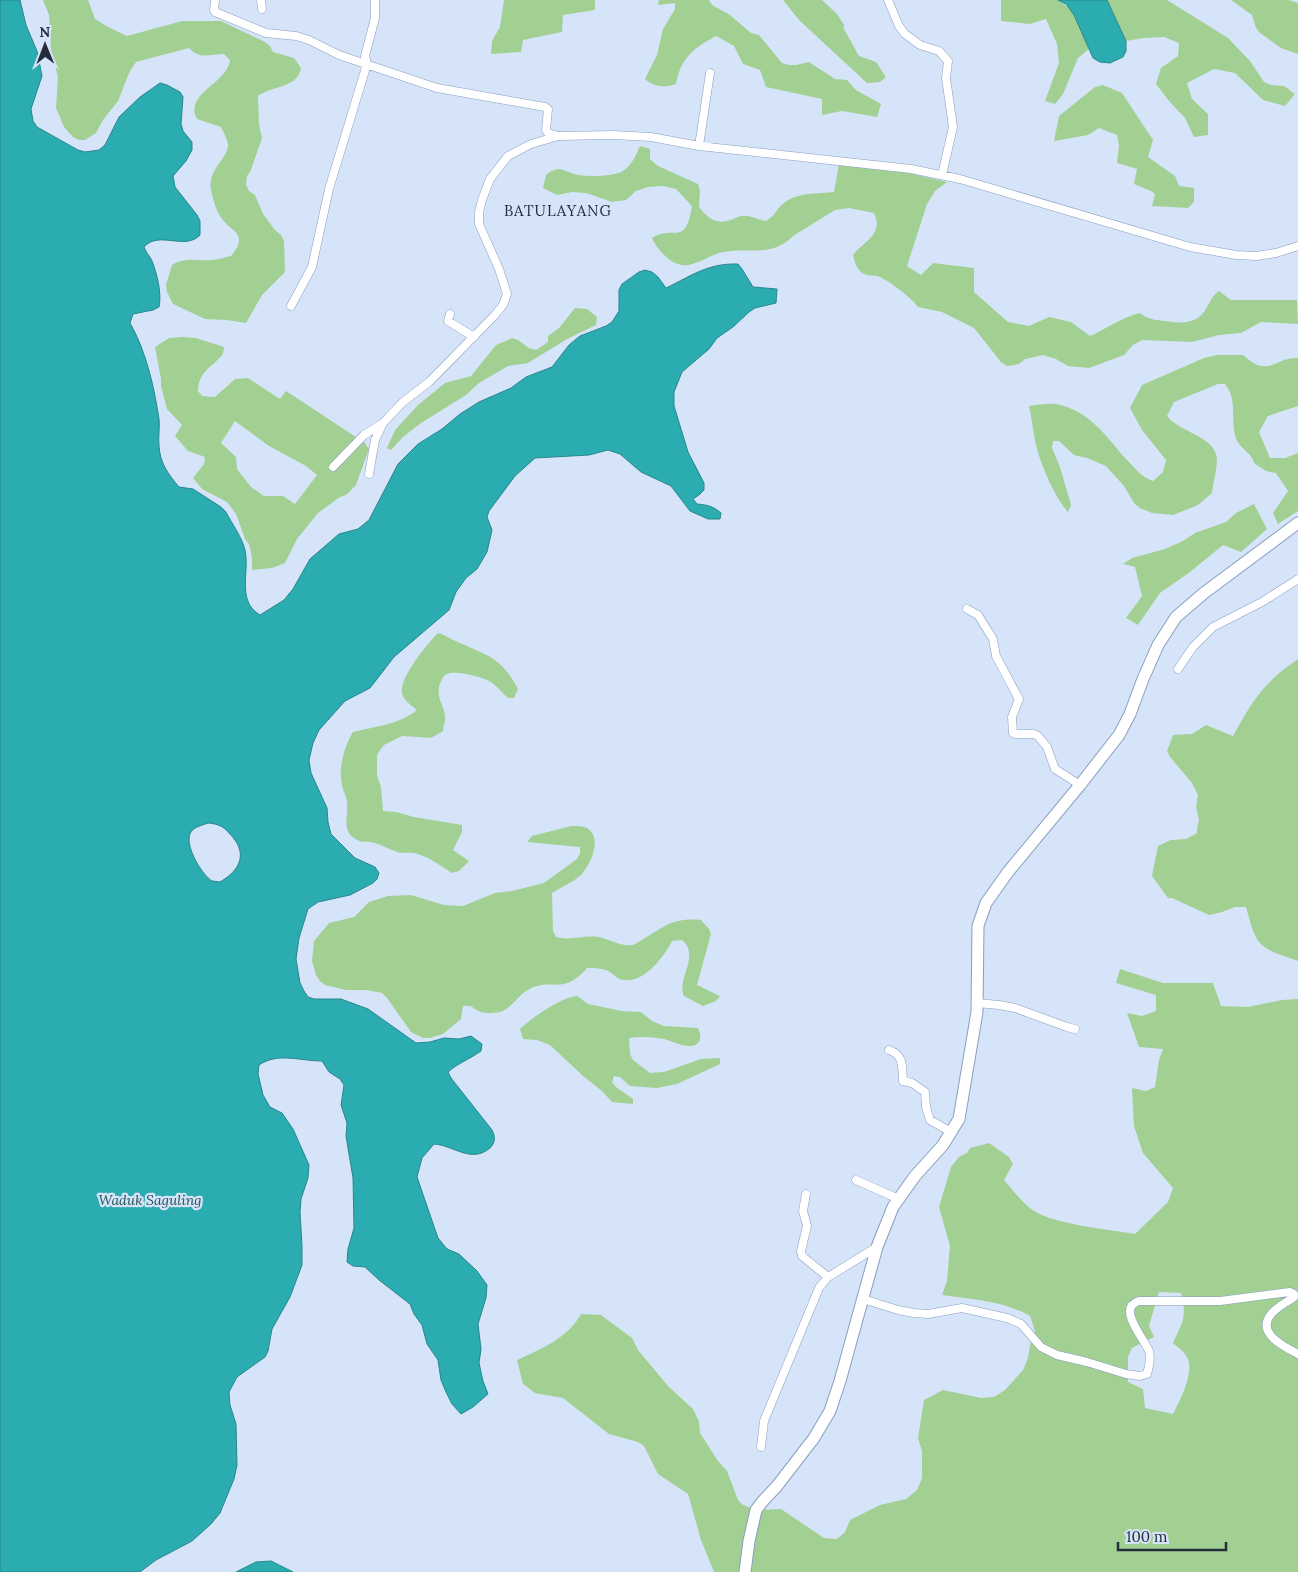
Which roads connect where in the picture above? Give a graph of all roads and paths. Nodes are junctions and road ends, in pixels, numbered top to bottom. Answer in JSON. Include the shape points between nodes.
{"nodes":[{"id":1,"x":215,"y":0,"type":"edge"},
{"id":2,"x":262,"y":0,"type":"edge"},
{"id":3,"x":375,"y":0,"type":"edge"},
{"id":4,"x":888,"y":0,"type":"edge"},
{"id":5,"x":262,"y":9,"type":"dead end"},
{"id":6,"x":367,"y":64,"type":"junction"},
{"id":7,"x":710,"y":73,"type":"dead end"},
{"id":8,"x":558,"y":136,"type":"junction"},
{"id":9,"x":700,"y":146,"type":"junction"},
{"id":10,"x":942,"y":175,"type":"junction"},
{"id":11,"x":1298,"y":246,"type":"edge"},
{"id":12,"x":291,"y":306,"type":"dead end"},
{"id":13,"x":450,"y":314,"type":"dead end"},
{"id":14,"x":474,"y":337,"type":"junction"},
{"id":15,"x":383,"y":423,"type":"junction"},
{"id":16,"x":333,"y":467,"type":"dead end"},
{"id":17,"x":369,"y":474,"type":"dead end"},
{"id":18,"x":1298,"y":523,"type":"edge"},
{"id":19,"x":1298,"y":579,"type":"edge"},
{"id":20,"x":967,"y":609,"type":"dead end"},
{"id":21,"x":1178,"y":669,"type":"dead end"},
{"id":22,"x":1080,"y":785,"type":"junction"},
{"id":23,"x":977,"y":1003,"type":"junction"},
{"id":24,"x":1074,"y":1028,"type":"dead end"},
{"id":25,"x":889,"y":1050,"type":"dead end"},
{"id":26,"x":951,"y":1132,"type":"junction"},
{"id":27,"x":856,"y":1180,"type":"dead end"},
{"id":28,"x":806,"y":1194,"type":"dead end"},
{"id":29,"x":899,"y":1199,"type":"junction"},
{"id":30,"x":877,"y":1247,"type":"junction"},
{"id":31,"x":828,"y":1277,"type":"junction"},
{"id":32,"x":863,"y":1300,"type":"junction"},
{"id":33,"x":1298,"y":1354,"type":"edge"},
{"id":34,"x":761,"y":1447,"type":"dead end"},
{"id":35,"x":745,"y":1572,"type":"edge"}],
"edges":[{"from":1,"to":6,"type":"street","via":[[215,12],[266,33],[309,40]]},
{"from":2,"to":5,"type":"street"},
{"from":3,"to":6,"type":"street","via":[[375,18],[365,56]]},
{"from":4,"to":10,"type":"street","via":[[905,34],[920,45],[939,51],[948,61],[946,78],[953,127]]},
{"from":6,"to":8,"type":"street","via":[[437,88],[548,108],[546,130]]},
{"from":6,"to":12,"type":"street","via":[[330,189],[313,262]]},
{"from":7,"to":9,"type":"street"},
{"from":8,"to":9,"type":"street","via":[[651,137]]},
{"from":8,"to":14,"type":"street","via":[[531,144],[508,156],[490,179],[479,212],[479,224],[506,294],[503,305]]},
{"from":9,"to":10,"type":"street","via":[[911,168]]},
{"from":10,"to":11,"type":"street","via":[[1190,247],[1256,256]]},
{"from":13,"to":14,"type":"street","via":[[448,321]]},
{"from":14,"to":15,"type":"street"},
{"from":15,"to":16,"type":"street","via":[[364,435]]},
{"from":15,"to":17,"type":"street","via":[[375,440]]},
{"from":18,"to":22,"type":"main road","via":[[1176,617],[1158,644],[1119,734]]},
{"from":19,"to":21,"type":"street","via":[[1213,627],[1193,647]]},
{"from":20,"to":22,"type":"street","via":[[977,614],[993,639],[996,656],[1019,699],[1012,717],[1013,733],[1038,736],[1047,747],[1055,769]]},
{"from":22,"to":23,"type":"main road","via":[[1017,860],[986,903],[977,937]]},
{"from":23,"to":24,"type":"street","via":[[1015,1008]]},
{"from":23,"to":26,"type":"main road","via":[[961,1113]]},
{"from":25,"to":26,"type":"street","via":[[900,1057],[903,1081],[925,1092],[930,1120]]},
{"from":26,"to":29,"type":"main road"},
{"from":27,"to":29,"type":"street"},
{"from":28,"to":31,"type":"street","via":[[803,1211],[807,1226],[802,1256]]},
{"from":29,"to":30,"type":"main road"},
{"from":30,"to":31,"type":"street"},
{"from":30,"to":32,"type":"main road"},
{"from":31,"to":34,"type":"street","via":[[819,1288],[767,1411]]},
{"from":32,"to":33,"type":"street","via":[[914,1313],[928,1314],[955,1308],[1007,1318],[1021,1324],[1041,1346],[1057,1355],[1140,1376],[1147,1374],[1149,1353],[1130,1318],[1134,1303],[1220,1301],[1287,1292],[1294,1297],[1269,1317],[1267,1327],[1274,1339]]},
{"from":32,"to":35,"type":"main road","via":[[830,1412],[814,1438],[756,1510]]}]}
